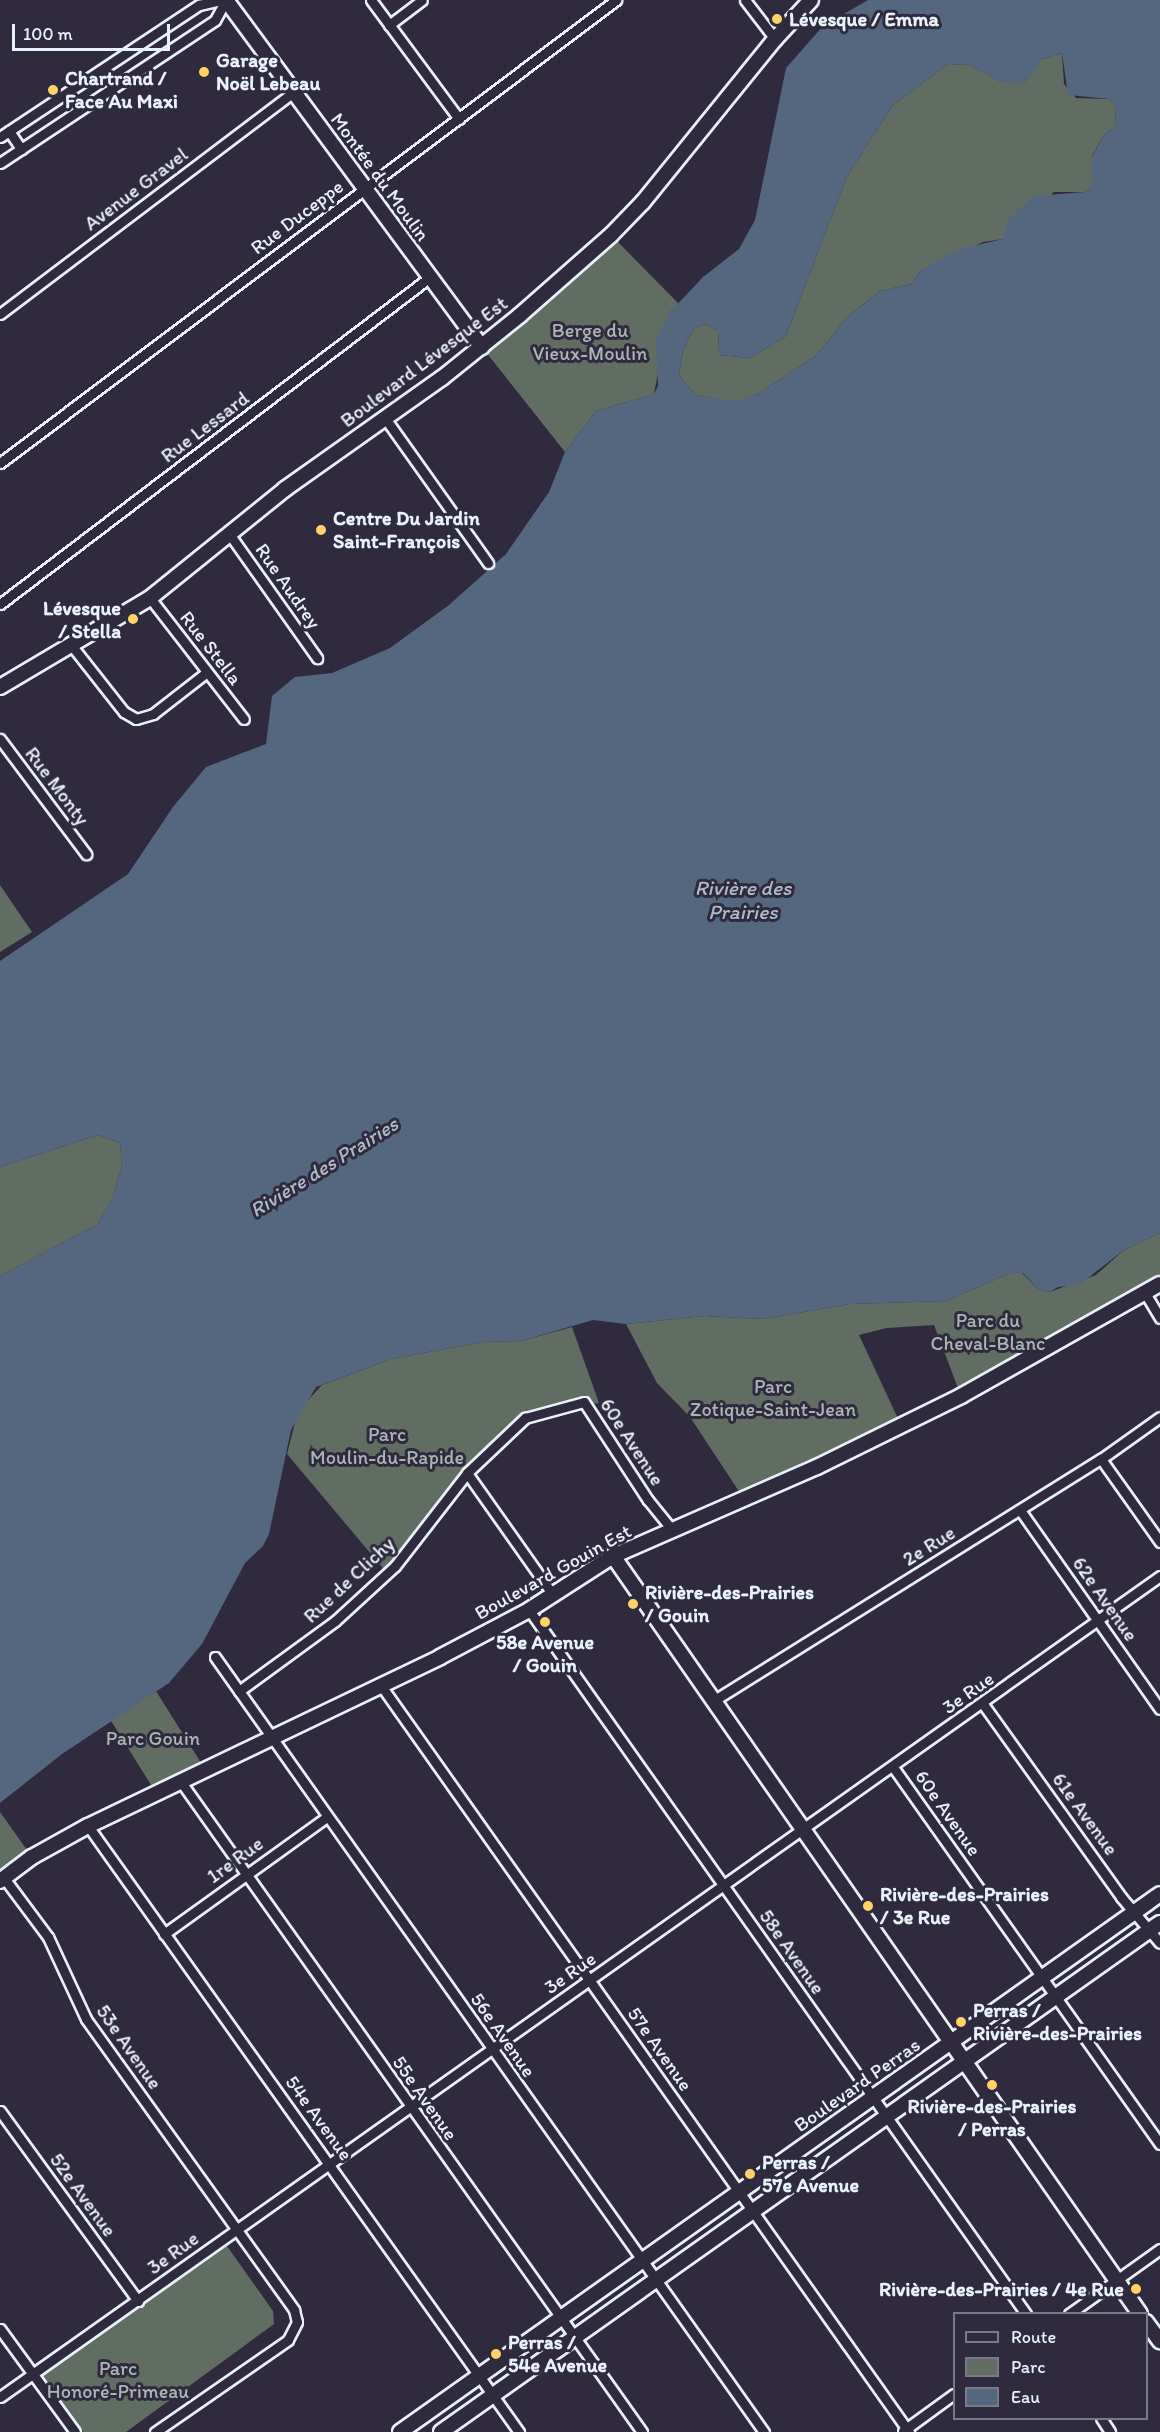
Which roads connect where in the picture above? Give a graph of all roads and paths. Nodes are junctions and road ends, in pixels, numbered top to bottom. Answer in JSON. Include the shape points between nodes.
{"nodes":[{"id":1,"x":220,"y":0,"type":"edge"},
{"id":2,"x":226,"y":0,"type":"edge"},
{"id":3,"x":371,"y":0,"type":"edge"},
{"id":4,"x":422,"y":0,"type":"edge"},
{"id":5,"x":616,"y":0,"type":"edge"},
{"id":6,"x":745,"y":0,"type":"edge"},
{"id":7,"x":811,"y":0,"type":"edge"},
{"id":8,"x":389,"y":25,"type":"junction"},
{"id":9,"x":775,"y":39,"type":"junction"},
{"id":10,"x":294,"y":92,"type":"junction"},
{"id":11,"x":459,"y":119,"type":"junction"},
{"id":12,"x":9,"y":131,"type":"junction"},
{"id":13,"x":0,"y":136,"type":"edge"},
{"id":14,"x":21,"y":149,"type":"junction"},
{"id":15,"x":0,"y":163,"type":"edge"},
{"id":16,"x":365,"y":189,"type":"junction"},
{"id":17,"x":430,"y":277,"type":"junction"},
{"id":18,"x":1,"y":311,"type":"edge"},
{"id":19,"x":482,"y":347,"type":"junction"},
{"id":20,"x":385,"y":418,"type":"junction"},
{"id":21,"x":0,"y":463,"type":"edge"},
{"id":22,"x":230,"y":535,"type":"junction"},
{"id":23,"x":488,"y":563,"type":"dead end"},
{"id":24,"x":150,"y":598,"type":"junction"},
{"id":25,"x":0,"y":604,"type":"edge"},
{"id":26,"x":72,"y":646,"type":"junction"},
{"id":27,"x":317,"y":658,"type":"dead end"},
{"id":28,"x":207,"y":672,"type":"junction"},
{"id":29,"x":0,"y":687,"type":"edge"},
{"id":30,"x":244,"y":720,"type":"dead end"},
{"id":31,"x":0,"y":738,"type":"edge"},
{"id":32,"x":86,"y":854,"type":"dead end"},
{"id":33,"x":1160,"y":1284,"type":"edge"},
{"id":34,"x":1145,"y":1293,"type":"junction"},
{"id":35,"x":1160,"y":1318,"type":"edge"},
{"id":36,"x":584,"y":1402,"type":"joint"},
{"id":37,"x":1160,"y":1417,"type":"edge"},
{"id":38,"x":1101,"y":1459,"type":"junction"},
{"id":39,"x":467,"y":1473,"type":"junction"},
{"id":40,"x":1020,"y":1510,"type":"junction"},
{"id":41,"x":672,"y":1530,"type":"junction"},
{"id":42,"x":1160,"y":1542,"type":"edge"},
{"id":43,"x":614,"y":1556,"type":"junction"},
{"id":44,"x":1160,"y":1576,"type":"edge"},
{"id":45,"x":554,"y":1595,"type":"junction"},
{"id":46,"x":529,"y":1610,"type":"junction"},
{"id":47,"x":1098,"y":1621,"type":"junction"},
{"id":48,"x":215,"y":1657,"type":"dead end"},
{"id":49,"x":382,"y":1687,"type":"junction"},
{"id":50,"x":239,"y":1691,"type":"junction"},
{"id":51,"x":713,"y":1701,"type":"junction"},
{"id":52,"x":983,"y":1704,"type":"junction"},
{"id":53,"x":1160,"y":1708,"type":"edge"},
{"id":54,"x":272,"y":1738,"type":"junction"},
{"id":55,"x":893,"y":1767,"type":"junction"},
{"id":56,"x":181,"y":1782,"type":"junction"},
{"id":57,"x":327,"y":1817,"type":"junction"},
{"id":58,"x":88,"y":1826,"type":"junction"},
{"id":59,"x":802,"y":1830,"type":"junction"},
{"id":60,"x":246,"y":1874,"type":"junction"},
{"id":61,"x":2,"y":1880,"type":"edge"},
{"id":62,"x":723,"y":1886,"type":"junction"},
{"id":63,"x":1160,"y":1894,"type":"edge"},
{"id":64,"x":1135,"y":1912,"type":"junction"},
{"id":65,"x":1155,"y":1926,"type":"edge"},
{"id":66,"x":164,"y":1934,"type":"junction"},
{"id":67,"x":1160,"y":1943,"type":"edge"},
{"id":68,"x":1043,"y":1977,"type":"junction"},
{"id":69,"x":589,"y":1981,"type":"junction"},
{"id":70,"x":1056,"y":1996,"type":"junction"},
{"id":71,"x":949,"y":2043,"type":"junction"},
{"id":72,"x":492,"y":2050,"type":"junction"},
{"id":73,"x":962,"y":2063,"type":"junction"},
{"id":74,"x":874,"y":2097,"type":"junction"},
{"id":75,"x":411,"y":2109,"type":"junction"},
{"id":76,"x":0,"y":2111,"type":"edge"},
{"id":77,"x":886,"y":2116,"type":"junction"},
{"id":78,"x":1160,"y":2144,"type":"edge"},
{"id":79,"x":331,"y":2165,"type":"junction"},
{"id":80,"x":739,"y":2192,"type":"junction"},
{"id":81,"x":752,"y":2211,"type":"junction"},
{"id":82,"x":236,"y":2230,"type":"junction"},
{"id":83,"x":1160,"y":2249,"type":"edge"},
{"id":84,"x":642,"y":2260,"type":"junction"},
{"id":85,"x":656,"y":2280,"type":"junction"},
{"id":86,"x":1116,"y":2281,"type":"junction"},
{"id":87,"x":138,"y":2301,"type":"junction"},
{"id":88,"x":1025,"y":2312,"type":"edge"},
{"id":89,"x":1070,"y":2312,"type":"edge"},
{"id":90,"x":1139,"y":2312,"type":"edge"},
{"id":91,"x":561,"y":2318,"type":"junction"},
{"id":92,"x":1148,"y":2325,"type":"edge"},
{"id":93,"x":0,"y":2329,"type":"edge"},
{"id":94,"x":575,"y":2337,"type":"junction"},
{"id":95,"x":1160,"y":2342,"type":"edge"},
{"id":96,"x":32,"y":2374,"type":"junction"},
{"id":97,"x":479,"y":2376,"type":"junction"},
{"id":98,"x":953,"y":2395,"type":"edge"},
{"id":99,"x":493,"y":2396,"type":"junction"},
{"id":100,"x":0,"y":2397,"type":"edge"},
{"id":101,"x":905,"y":2431,"type":"edge"},
{"id":102,"x":75,"y":2432,"type":"edge"},
{"id":103,"x":155,"y":2432,"type":"edge"},
{"id":104,"x":400,"y":2432,"type":"edge"},
{"id":105,"x":441,"y":2432,"type":"edge"},
{"id":106,"x":519,"y":2432,"type":"edge"},
{"id":107,"x":642,"y":2432,"type":"edge"},
{"id":108,"x":764,"y":2432,"type":"edge"}],
"edges":[{"from":1,"to":12,"type":"street","via":[[200,5]]},
{"from":2,"to":10,"type":"street","name":"Montée du Moulin"},
{"from":2,"to":14,"type":"street","via":[[215,20]]},
{"from":3,"to":8,"type":"street"},
{"from":4,"to":8,"type":"street"},
{"from":5,"to":11,"type":"street","name":"Rue Duceppe"},
{"from":6,"to":9,"type":"street"},
{"from":7,"to":9,"type":"street","name":"Boulevard Lévesque Est"},
{"from":8,"to":11,"type":"street"},
{"from":9,"to":19,"type":"street","name":"Boulevard Lévesque Est","via":[[691,147],[611,235]]},
{"from":10,"to":16,"type":"street","name":"Montée du Moulin"},
{"from":10,"to":18,"type":"street","name":"Avenue Gravel"},
{"from":11,"to":16,"type":"street","name":"Rue Duceppe"},
{"from":12,"to":13,"type":"street"},
{"from":12,"to":14,"type":"street"},
{"from":14,"to":15,"type":"street"},
{"from":16,"to":17,"type":"street","name":"Montée du Moulin"},
{"from":16,"to":21,"type":"street","name":"Rue Duceppe"},
{"from":17,"to":19,"type":"street","name":"Montée du Moulin"},
{"from":17,"to":25,"type":"street","name":"Rue Lessard"},
{"from":19,"to":20,"type":"street","name":"Boulevard Lévesque Est"},
{"from":20,"to":22,"type":"street","name":"Boulevard Lévesque Est","via":[[292,484]]},
{"from":20,"to":23,"type":"street"},
{"from":22,"to":24,"type":"street","name":"Boulevard Lévesque Est"},
{"from":22,"to":27,"type":"street","name":"Rue Audrey"},
{"from":24,"to":26,"type":"street","name":"Boulevard Lévesque Est"},
{"from":24,"to":28,"type":"street","name":"Rue Stella"},
{"from":26,"to":28,"type":"street","via":[[124,712],[136,719],[153,714]]},
{"from":26,"to":29,"type":"street","name":"Boulevard Lévesque Est"},
{"from":28,"to":30,"type":"street","name":"Rue Stella"},
{"from":31,"to":32,"type":"street","name":"Rue Monty"},
{"from":33,"to":34,"type":"street","name":"Boulevard Gouin Est"},
{"from":34,"to":35,"type":"street"},
{"from":34,"to":41,"type":"street","name":"Boulevard Gouin Est","via":[[961,1396],[817,1467]]},
{"from":36,"to":39,"type":"street","name":"Rue de Clichy","via":[[525,1418]]},
{"from":36,"to":41,"type":"street","name":"60e Avenue"},
{"from":37,"to":38,"type":"street","name":"2e Rue"},
{"from":38,"to":40,"type":"street","name":"2e Rue"},
{"from":38,"to":42,"type":"street"},
{"from":39,"to":45,"type":"street"},
{"from":39,"to":50,"type":"street","name":"Rue de Clichy","via":[[395,1566],[328,1627]]},
{"from":40,"to":47,"type":"street","name":"62e Avenue"},
{"from":40,"to":51,"type":"street","name":"2e Rue"},
{"from":41,"to":43,"type":"street","name":"Boulevard Gouin Est"},
{"from":43,"to":45,"type":"street","name":"Boulevard Gouin Est"},
{"from":43,"to":51,"type":"street"},
{"from":44,"to":47,"type":"street","name":"3e Rue"},
{"from":45,"to":46,"type":"street","name":"Boulevard Gouin Est"},
{"from":46,"to":49,"type":"street","name":"Boulevard Gouin Est"},
{"from":46,"to":62,"type":"street","name":"58e Avenue"},
{"from":47,"to":52,"type":"street","name":"3e Rue"},
{"from":47,"to":53,"type":"street","name":"62e Avenue"},
{"from":48,"to":50,"type":"street","name":"56e Avenue"},
{"from":49,"to":54,"type":"street","name":"Boulevard Gouin Est"},
{"from":49,"to":69,"type":"street","name":"57e Avenue"},
{"from":50,"to":54,"type":"street","name":"56e Avenue"},
{"from":51,"to":59,"type":"street"},
{"from":52,"to":55,"type":"street","name":"3e Rue"},
{"from":52,"to":64,"type":"street","name":"61e Avenue"},
{"from":54,"to":56,"type":"street","name":"Boulevard Gouin Est"},
{"from":54,"to":57,"type":"street","name":"56e Avenue"},
{"from":55,"to":59,"type":"street","name":"3e Rue"},
{"from":55,"to":68,"type":"street","name":"60e Avenue"},
{"from":56,"to":58,"type":"street","name":"Boulevard Gouin Est"},
{"from":56,"to":60,"type":"street","name":"55e Avenue"},
{"from":57,"to":60,"type":"street","name":"1re Rue"},
{"from":57,"to":72,"type":"street","name":"56e Avenue"},
{"from":58,"to":61,"type":"street","name":"Boulevard Gouin Est","via":[[32,1857]]},
{"from":58,"to":66,"type":"street","name":"54e Avenue"},
{"from":59,"to":62,"type":"street","name":"3e Rue"},
{"from":59,"to":71,"type":"street"},
{"from":60,"to":66,"type":"street","name":"1re Rue"},
{"from":60,"to":75,"type":"street","name":"55e Avenue"},
{"from":61,"to":82,"type":"street","name":"53e Avenue","via":[[48,1937],[86,2019]]},
{"from":62,"to":69,"type":"street","name":"3e Rue"},
{"from":62,"to":74,"type":"street","name":"58e Avenue"},
{"from":63,"to":64,"type":"street","name":"Boulevard Perras"},
{"from":64,"to":65,"type":"street","name":"61e Avenue"},
{"from":64,"to":68,"type":"street","name":"Boulevard Perras"},
{"from":65,"to":67,"type":"street","name":"61e Avenue"},
{"from":65,"to":70,"type":"street"},
{"from":66,"to":79,"type":"street","name":"54e Avenue"},
{"from":68,"to":70,"type":"street","name":"60e Avenue"},
{"from":68,"to":71,"type":"street","name":"Boulevard Perras"},
{"from":69,"to":72,"type":"street","name":"3e Rue"},
{"from":69,"to":80,"type":"street","name":"57e Avenue"},
{"from":70,"to":73,"type":"street"},
{"from":70,"to":78,"type":"street","name":"60e Avenue"},
{"from":71,"to":73,"type":"street"},
{"from":71,"to":74,"type":"street","name":"Boulevard Perras"},
{"from":72,"to":75,"type":"street","name":"3e Rue"},
{"from":72,"to":84,"type":"street","name":"56e Avenue"},
{"from":73,"to":77,"type":"street"},
{"from":73,"to":86,"type":"street"},
{"from":74,"to":77,"type":"street","name":"58e Avenue"},
{"from":74,"to":80,"type":"street","name":"Boulevard Perras"},
{"from":75,"to":79,"type":"street","name":"3e Rue"},
{"from":75,"to":91,"type":"street","name":"55e Avenue"},
{"from":76,"to":87,"type":"street","name":"52e Avenue"},
{"from":77,"to":81,"type":"street"},
{"from":77,"to":88,"type":"street","name":"58e Avenue"},
{"from":79,"to":82,"type":"street","name":"3e Rue"},
{"from":79,"to":97,"type":"street","name":"54e Avenue"},
{"from":80,"to":81,"type":"street","name":"57e Avenue"},
{"from":80,"to":84,"type":"street","name":"Boulevard Perras"},
{"from":81,"to":85,"type":"street"},
{"from":81,"to":101,"type":"street","name":"57e Avenue"},
{"from":82,"to":87,"type":"street","name":"3e Rue"},
{"from":82,"to":103,"type":"street","name":"53e Avenue","via":[[294,2310],[294,2332]]},
{"from":83,"to":86,"type":"street"},
{"from":84,"to":85,"type":"street","name":"56e Avenue"},
{"from":84,"to":91,"type":"street","name":"Boulevard Perras"},
{"from":85,"to":94,"type":"street"},
{"from":85,"to":108,"type":"street","name":"56e Avenue"},
{"from":86,"to":89,"type":"street"},
{"from":86,"to":90,"type":"street"},
{"from":87,"to":96,"type":"street","name":"3e Rue"},
{"from":91,"to":94,"type":"street","name":"55e Avenue"},
{"from":91,"to":97,"type":"street","name":"Boulevard Perras"},
{"from":92,"to":95,"type":"street"},
{"from":93,"to":96,"type":"street"},
{"from":94,"to":99,"type":"street"},
{"from":94,"to":107,"type":"street","name":"55e Avenue"},
{"from":96,"to":100,"type":"street","name":"3e Rue"},
{"from":96,"to":102,"type":"street"},
{"from":97,"to":99,"type":"street","name":"54e Avenue"},
{"from":97,"to":104,"type":"street","name":"Boulevard Perras"},
{"from":98,"to":101,"type":"street"},
{"from":99,"to":105,"type":"street"},
{"from":99,"to":106,"type":"street","name":"54e Avenue"}]}
